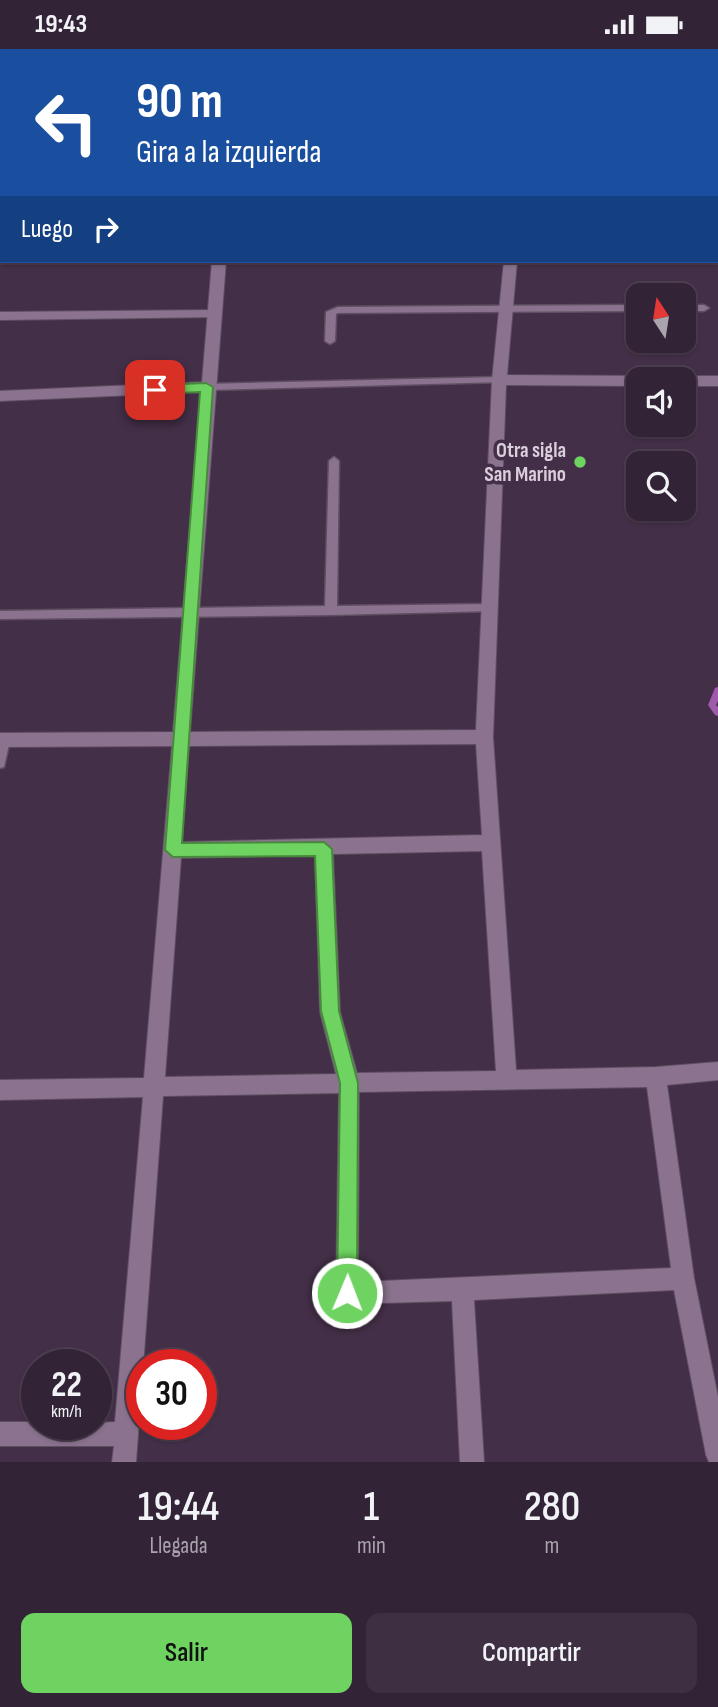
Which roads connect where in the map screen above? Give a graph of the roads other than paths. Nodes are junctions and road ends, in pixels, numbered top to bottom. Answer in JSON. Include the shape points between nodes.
{"nodes":[{"id":1,"x":219,"y":263,"type":"edge"},
{"id":2,"x":510,"y":263,"type":"edge"},
{"id":3,"x":626,"y":308,"type":"edge"},
{"id":4,"x":696,"y":308,"type":"edge"},
{"id":5,"x":704,"y":308,"type":"dead end"},
{"id":6,"x":505,"y":309,"type":"junction"},
{"id":7,"x":214,"y":314,"type":"junction"},
{"id":8,"x":0,"y":316,"type":"edge"},
{"id":9,"x":330,"y":341,"type":"dead end"},
{"id":10,"x":499,"y":380,"type":"junction"},
{"id":11,"x":626,"y":381,"type":"edge"},
{"id":12,"x":696,"y":381,"type":"edge"},
{"id":13,"x":718,"y":381,"type":"edge"},
{"id":14,"x":206,"y":387,"type":"junction"},
{"id":15,"x":0,"y":395,"type":"edge"},
{"id":16,"x":334,"y":461,"type":"dead end"},
{"id":17,"x":489,"y":608,"type":"junction"},
{"id":18,"x":331,"y":611,"type":"junction"},
{"id":19,"x":191,"y":613,"type":"junction"},
{"id":20,"x":0,"y":615,"type":"edge"},
{"id":21,"x":484,"y":737,"type":"junction"},
{"id":22,"x":182,"y":739,"type":"junction"},
{"id":23,"x":2,"y":740,"type":"edge"},
{"id":24,"x":0,"y":763,"type":"edge"},
{"id":25,"x":491,"y":843,"type":"junction"},
{"id":26,"x":324,"y":849,"type":"junction"},
{"id":27,"x":173,"y":850,"type":"junction"},
{"id":28,"x":718,"y":1071,"type":"edge"},
{"id":29,"x":656,"y":1077,"type":"junction"},
{"id":30,"x":507,"y":1080,"type":"junction"},
{"id":31,"x":349,"y":1083,"type":"junction"},
{"id":32,"x":154,"y":1087,"type":"junction"},
{"id":33,"x":0,"y":1090,"type":"edge"},
{"id":34,"x":683,"y":1277,"type":"junction"},
{"id":35,"x":462,"y":1290,"type":"junction"},
{"id":36,"x":134,"y":1349,"type":"edge"},
{"id":37,"x":0,"y":1434,"type":"edge"},
{"id":38,"x":126,"y":1434,"type":"edge"},
{"id":39,"x":126,"y":1440,"type":"edge"},
{"id":40,"x":718,"y":1443,"type":"edge"},
{"id":41,"x":124,"y":1462,"type":"edge"},
{"id":42,"x":472,"y":1462,"type":"edge"}],
"edges":[{"from":1,"to":7,"type":"street"},
{"from":2,"to":6,"type":"street"},
{"from":3,"to":6,"type":"lane"},
{"from":4,"to":5,"type":"lane"},
{"from":6,"to":9,"type":"lane","via":[[338,310],[329,316]]},
{"from":6,"to":10,"type":"street"},
{"from":7,"to":8,"type":"street"},
{"from":7,"to":14,"type":"street"},
{"from":10,"to":11,"type":"street"},
{"from":10,"to":14,"type":"lane"},
{"from":10,"to":17,"type":"street"},
{"from":12,"to":13,"type":"street"},
{"from":14,"to":15,"type":"street"},
{"from":14,"to":19,"type":"street"},
{"from":16,"to":18,"type":"lane"},
{"from":17,"to":18,"type":"lane"},
{"from":17,"to":21,"type":"street"},
{"from":18,"to":19,"type":"lane"},
{"from":19,"to":20,"type":"lane"},
{"from":19,"to":22,"type":"street"},
{"from":21,"to":22,"type":"street"},
{"from":21,"to":25,"type":"street"},
{"from":22,"to":23,"type":"street"},
{"from":22,"to":27,"type":"street"},
{"from":23,"to":24,"type":"lane"},
{"from":25,"to":26,"type":"street"},
{"from":25,"to":30,"type":"street"},
{"from":26,"to":27,"type":"street"},
{"from":26,"to":31,"type":"street","via":[[330,1011]]},
{"from":27,"to":32,"type":"street"},
{"from":28,"to":29,"type":"street"},
{"from":29,"to":30,"type":"street"},
{"from":29,"to":34,"type":"street"},
{"from":30,"to":31,"type":"street"},
{"from":31,"to":32,"type":"street"},
{"from":31,"to":35,"type":"street","via":[[347,1293]]},
{"from":32,"to":33,"type":"street"},
{"from":32,"to":36,"type":"street"},
{"from":34,"to":35,"type":"street"},
{"from":34,"to":40,"type":"street"},
{"from":35,"to":42,"type":"street"},
{"from":37,"to":38,"type":"street"},
{"from":39,"to":41,"type":"street"}]}
